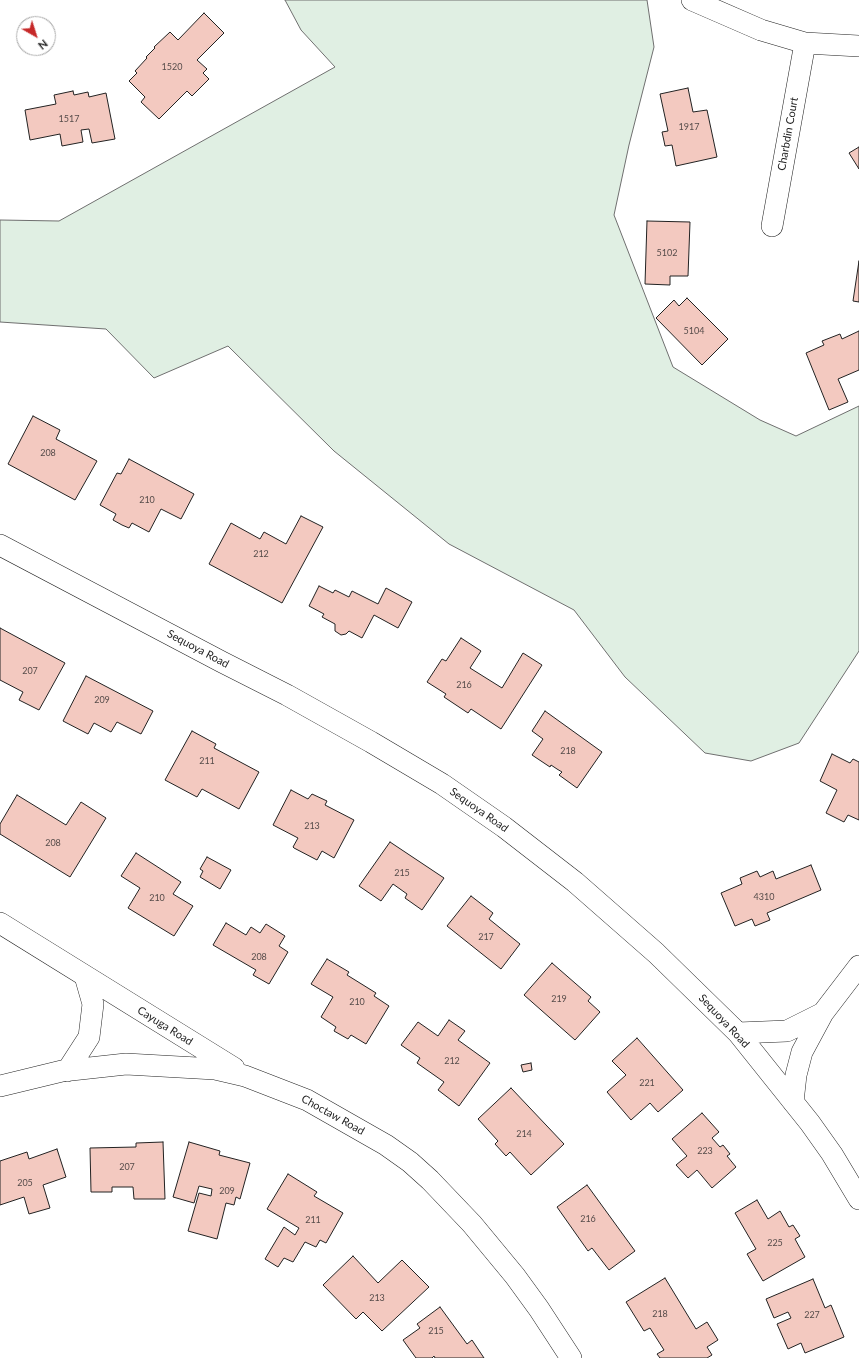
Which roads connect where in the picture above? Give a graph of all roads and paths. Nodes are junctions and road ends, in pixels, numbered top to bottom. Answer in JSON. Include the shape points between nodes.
{"nodes":[{"id":1,"x":692,"y":0,"type":"edge"},
{"id":2,"x":805,"y":43,"type":"junction"},
{"id":3,"x":859,"y":46,"type":"edge"},
{"id":4,"x":772,"y":226,"type":"dead end"},
{"id":5,"x":0,"y":545,"type":"edge"},
{"id":6,"x":0,"y":923,"type":"edge"},
{"id":7,"x":859,"y":966,"type":"edge"},
{"id":8,"x":85,"y":976,"type":"junction"},
{"id":9,"x":823,"y":1014,"type":"junction"},
{"id":10,"x":738,"y":1033,"type":"junction"},
{"id":11,"x":67,"y":1071,"type":"junction"},
{"id":12,"x":245,"y":1076,"type":"junction"},
{"id":13,"x":0,"y":1086,"type":"edge"},
{"id":14,"x":793,"y":1102,"type":"junction"},
{"id":15,"x":859,"y":1199,"type":"edge"},
{"id":16,"x":571,"y":1358,"type":"edge"}],
"edges":[{"from":1,"to":2,"type":"street","via":[[761,30]]},
{"from":2,"to":3,"type":"street"},
{"from":2,"to":4,"type":"street","name":"Charbdin Court"},
{"from":5,"to":10,"type":"street","name":"Sequoya Road","via":[[287,694],[442,784],[575,882],[656,953]]},
{"from":6,"to":8,"type":"street","name":"Cayuga Road"},
{"from":7,"to":9,"type":"street"},
{"from":8,"to":11,"type":"street","via":[[93,1004],[89,1037]]},
{"from":8,"to":12,"type":"street","name":"Cayuga Road"},
{"from":9,"to":10,"type":"street","via":[[787,1031]]},
{"from":9,"to":14,"type":"street","via":[[802,1052]]},
{"from":10,"to":14,"type":"street","name":"Sequoya Road"},
{"from":11,"to":12,"type":"street","name":"Choctaw Road","via":[[126,1064],[215,1069]]},
{"from":11,"to":13,"type":"street","name":"Choctaw Road"},
{"from":12,"to":16,"type":"street","name":"Choctaw Road","via":[[307,1100],[386,1145],[420,1171],[472,1224],[515,1276]]},
{"from":14,"to":15,"type":"street","name":"Sequoya Road","via":[[832,1154]]}]}
